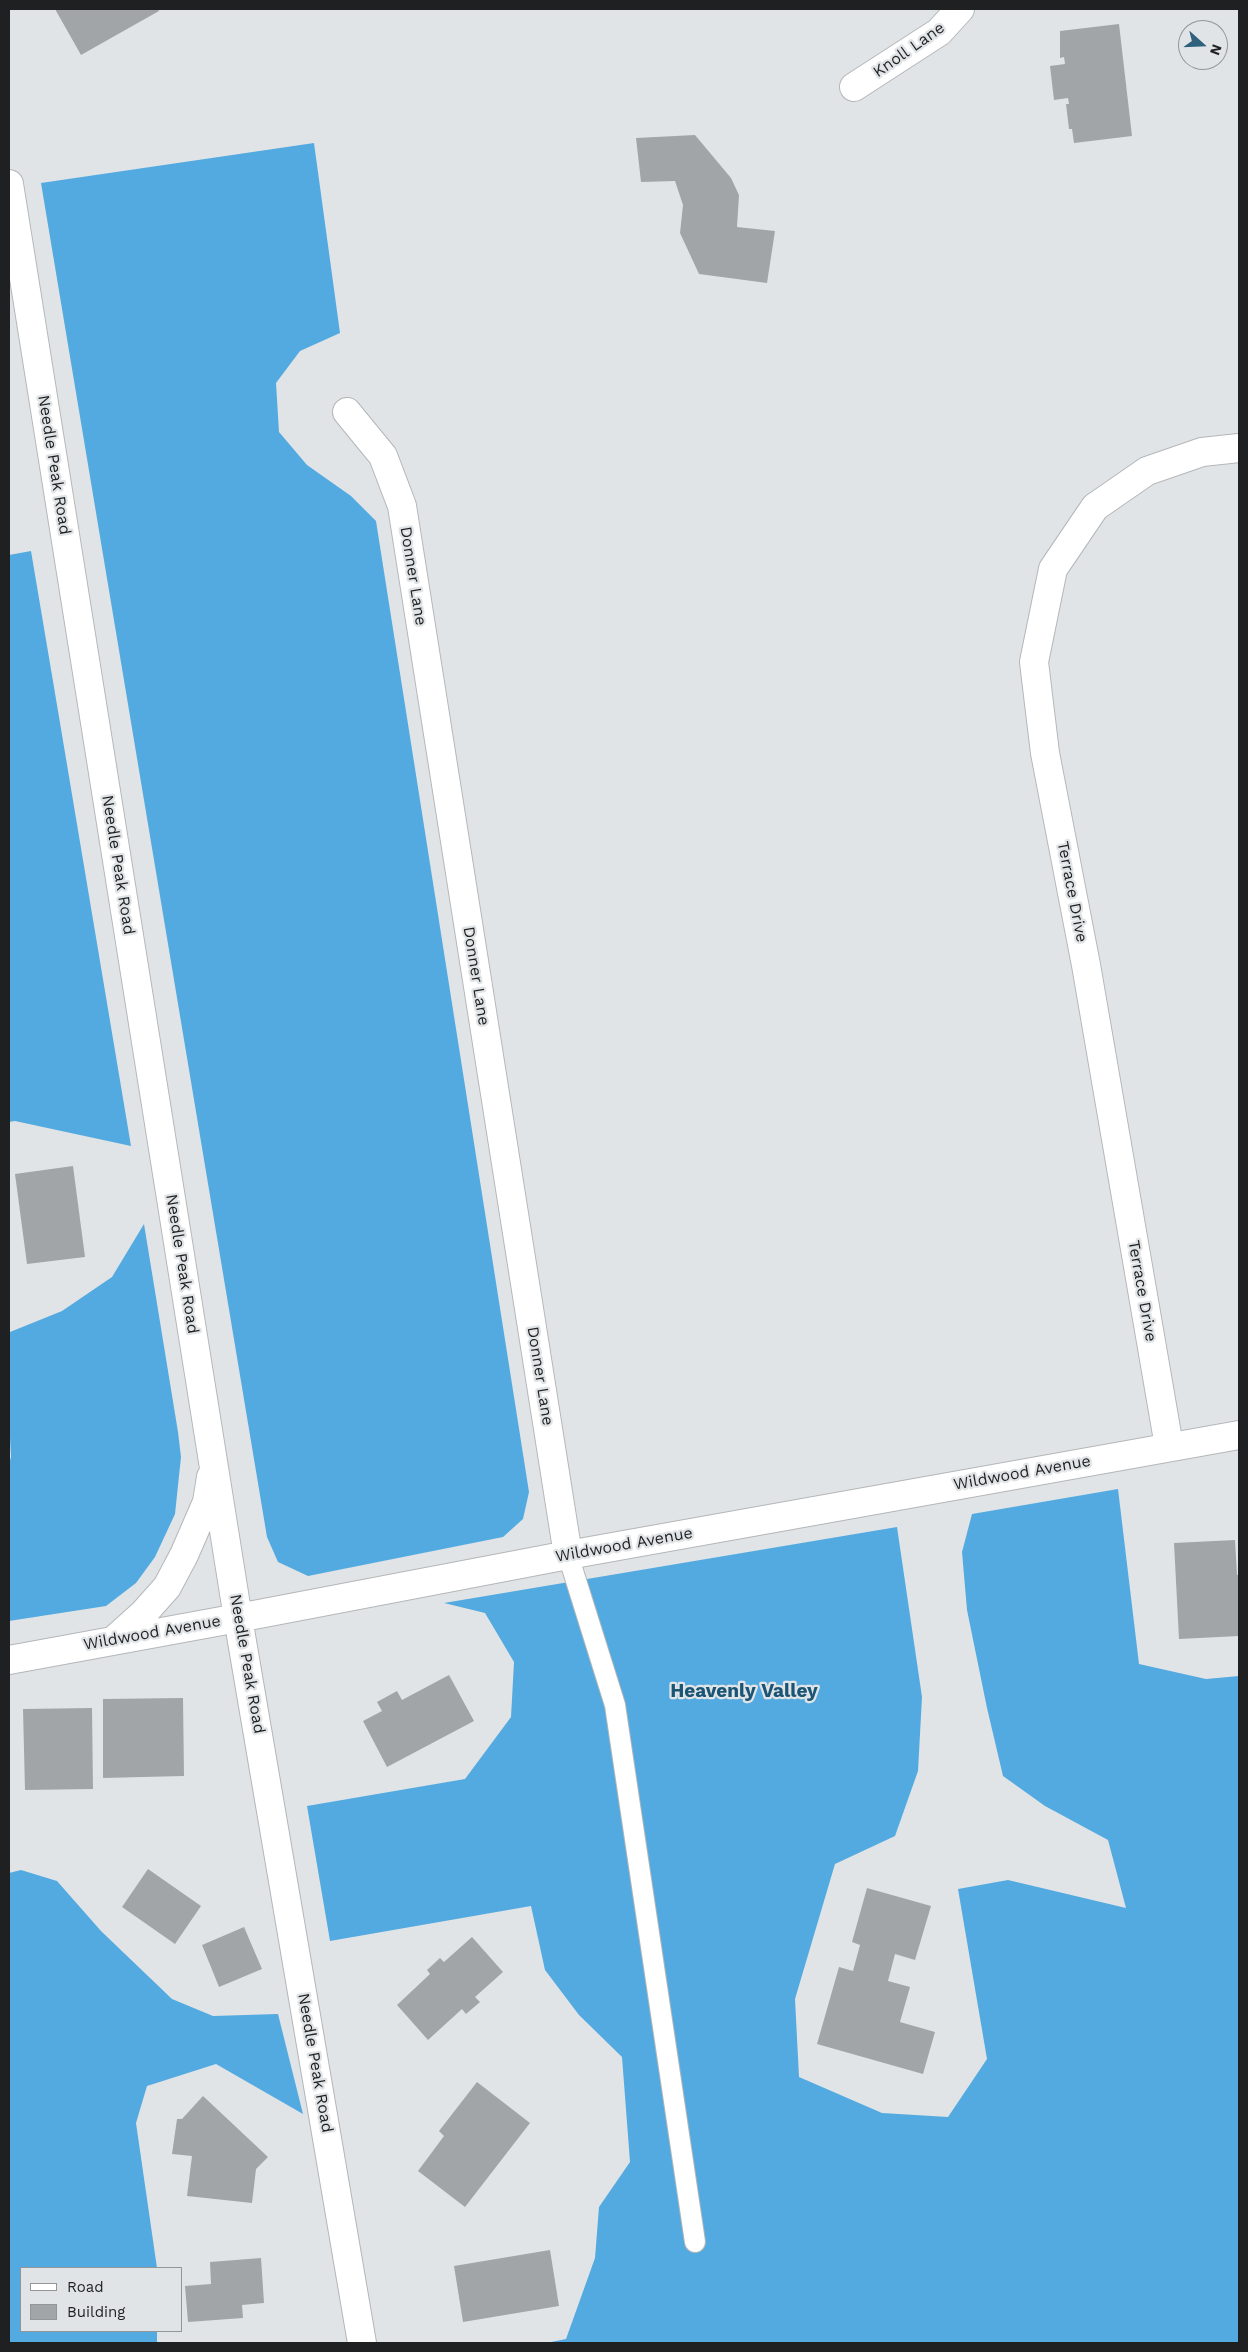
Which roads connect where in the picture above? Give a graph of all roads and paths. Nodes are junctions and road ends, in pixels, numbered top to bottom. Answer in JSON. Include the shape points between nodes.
{"nodes":[{"id":1,"x":960,"y":9,"type":"edge"},
{"id":2,"x":854,"y":87,"type":"dead end"},
{"id":3,"x":9,"y":184,"type":"edge"},
{"id":4,"x":347,"y":412,"type":"dead end"},
{"id":5,"x":1239,"y":448,"type":"edge"},
{"id":6,"x":1239,"y":1435,"type":"edge"},
{"id":7,"x":1169,"y":1446,"type":"junction"},
{"id":8,"x":213,"y":1464,"type":"junction"},
{"id":9,"x":568,"y":1555,"type":"junction"},
{"id":10,"x":238,"y":1618,"type":"junction"},
{"id":11,"x":114,"y":1640,"type":"junction"},
{"id":12,"x":9,"y":1660,"type":"edge"},
{"id":13,"x":694,"y":2242,"type":"dead end"},
{"id":14,"x":362,"y":2343,"type":"edge"}],
"edges":[{"from":1,"to":2,"type":"street","name":"Knoll Lane","via":[[939,32]]},
{"from":3,"to":8,"type":"street","name":"Needle Peak Road"},
{"from":4,"to":9,"type":"street","name":"Donner Lane","via":[[383,456],[402,506]]},
{"from":5,"to":7,"type":"street","name":"Terrace Drive","via":[[1202,452],[1147,471],[1095,507],[1053,568],[1034,662],[1045,753],[1088,975]]},
{"from":6,"to":7,"type":"street","name":"Wildwood Avenue"},
{"from":7,"to":9,"type":"street","name":"Wildwood Avenue"},
{"from":8,"to":10,"type":"street","name":"Needle Peak Road"},
{"from":8,"to":11,"type":"street","via":[[207,1502],[167,1587]]},
{"from":9,"to":10,"type":"street","name":"Wildwood Avenue"},
{"from":9,"to":13,"type":"lane","via":[[615,1705]]},
{"from":10,"to":11,"type":"street","name":"Wildwood Avenue"},
{"from":10,"to":14,"type":"street","name":"Needle Peak Road"},
{"from":11,"to":12,"type":"street","name":"Wildwood Avenue"}]}
